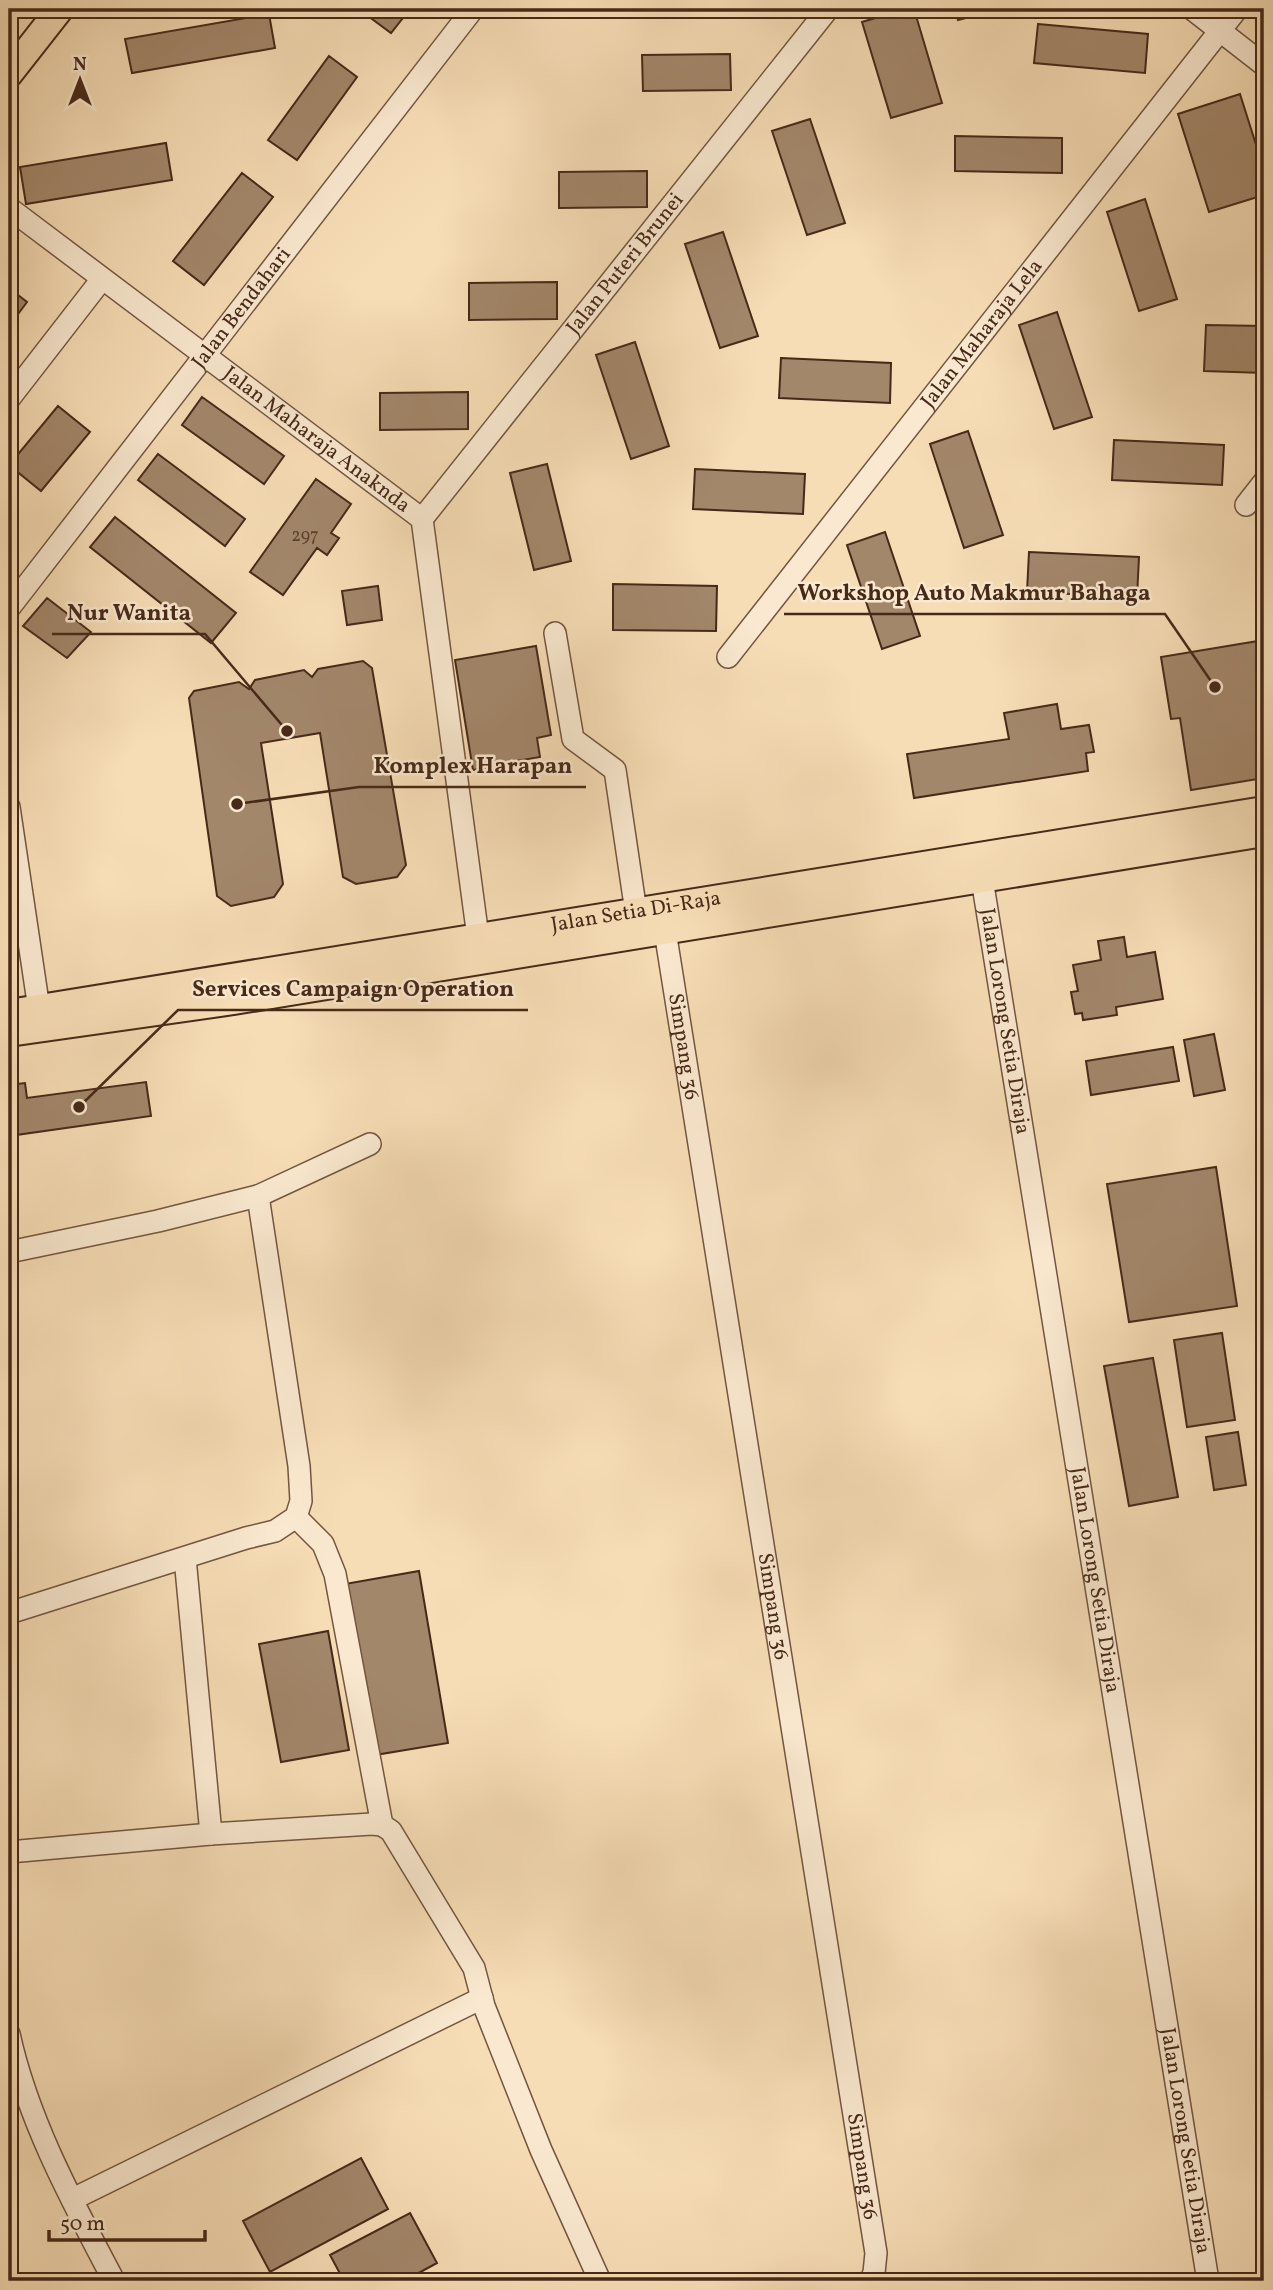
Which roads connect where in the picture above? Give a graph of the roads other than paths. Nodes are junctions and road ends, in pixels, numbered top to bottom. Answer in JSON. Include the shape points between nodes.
{"nodes":[{"id":1,"x":60,"y":9,"type":"edge"},
{"id":2,"x":473,"y":9,"type":"edge"},
{"id":3,"x":828,"y":9,"type":"edge"},
{"id":4,"x":1192,"y":9,"type":"edge"},
{"id":5,"x":1237,"y":9,"type":"edge"},
{"id":6,"x":1220,"y":31,"type":"junction"},
{"id":7,"x":1264,"y":65,"type":"edge"},
{"id":8,"x":9,"y":74,"type":"edge"},
{"id":9,"x":9,"y":208,"type":"edge"},
{"id":10,"x":103,"y":279,"type":"junction"},
{"id":11,"x":204,"y":354,"type":"junction"},
{"id":12,"x":9,"y":398,"type":"edge"},
{"id":13,"x":1264,"y":482,"type":"edge"},
{"id":14,"x":1246,"y":505,"type":"dead end"},
{"id":15,"x":422,"y":519,"type":"junction"},
{"id":16,"x":10,"y":607,"type":"edge"},
{"id":17,"x":555,"y":633,"type":"dead end"},
{"id":18,"x":728,"y":657,"type":"dead end"},
{"id":19,"x":9,"y":807,"type":"edge"},
{"id":20,"x":1264,"y":810,"type":"edge"},
{"id":21,"x":1264,"y":833,"type":"edge"},
{"id":22,"x":12,"y":852,"type":"edge"},
{"id":23,"x":982,"y":879,"type":"junction"},
{"id":24,"x":636,"y":912,"type":"junction"},
{"id":25,"x":665,"y":932,"type":"junction"},
{"id":26,"x":478,"y":937,"type":"junction"},
{"id":27,"x":39,"y":1009,"type":"junction"},
{"id":28,"x":9,"y":1013,"type":"edge"},
{"id":29,"x":9,"y":1033,"type":"edge"},
{"id":30,"x":370,"y":1144,"type":"dead end"},
{"id":31,"x":258,"y":1196,"type":"junction"},
{"id":32,"x":9,"y":1252,"type":"edge"},
{"id":33,"x":296,"y":1517,"type":"junction"},
{"id":34,"x":186,"y":1558,"type":"junction"},
{"id":35,"x":9,"y":1613,"type":"edge"},
{"id":36,"x":383,"y":1825,"type":"junction"},
{"id":37,"x":211,"y":1834,"type":"junction"},
{"id":38,"x":9,"y":1852,"type":"edge"},
{"id":39,"x":482,"y":1998,"type":"junction"},
{"id":40,"x":9,"y":2034,"type":"edge"},
{"id":41,"x":73,"y":2200,"type":"junction"},
{"id":42,"x":114,"y":2281,"type":"edge"},
{"id":43,"x":600,"y":2281,"type":"edge"},
{"id":44,"x":870,"y":2281,"type":"edge"},
{"id":45,"x":1209,"y":2281,"type":"edge"}],
"edges":[{"from":1,"to":8,"type":"main road"},
{"from":2,"to":11,"type":"street","name":"Jalan Bendahari"},
{"from":3,"to":15,"type":"street","name":"Jalan Puteri Brunei"},
{"from":4,"to":6,"type":"street"},
{"from":5,"to":6,"type":"street","name":"Jalan Maharaja Lela"},
{"from":6,"to":7,"type":"street"},
{"from":6,"to":18,"type":"street","name":"Jalan Maharaja Lela"},
{"from":9,"to":10,"type":"street","name":"Jalan Maharaja Anaknda"},
{"from":10,"to":11,"type":"street","name":"Jalan Maharaja Anaknda"},
{"from":10,"to":12,"type":"street"},
{"from":11,"to":15,"type":"street","name":"Jalan Maharaja Anaknda"},
{"from":11,"to":16,"type":"street","name":"Jalan Bendahari"},
{"from":13,"to":14,"type":"street"},
{"from":15,"to":26,"type":"street","name":"Jalan Maharaja Anaknda"},
{"from":17,"to":24,"type":"street","via":[[573,738],[615,770]]},
{"from":19,"to":22,"type":"street"},
{"from":20,"to":24,"type":"main road","name":"Jalan Setia Di-Raja"},
{"from":21,"to":23,"type":"main road","name":"Jalan Setia Di-Raja"},
{"from":22,"to":27,"type":"street"},
{"from":23,"to":25,"type":"main road","name":"Jalan Setia Di-Raja"},
{"from":23,"to":45,"type":"street","name":"Jalan Lorong Setia Diraja"},
{"from":24,"to":26,"type":"main road","name":"Jalan Setia Di-Raja"},
{"from":25,"to":29,"type":"main road","name":"Jalan Setia Di-Raja"},
{"from":25,"to":44,"type":"street","name":"Simpang 36","via":[[874,2239]]},
{"from":26,"to":27,"type":"main road","name":"Jalan Setia Di-Raja"},
{"from":27,"to":28,"type":"main road","name":"Jalan Setia Di-Raja"},
{"from":30,"to":31,"type":"street"},
{"from":31,"to":32,"type":"street"},
{"from":31,"to":33,"type":"street","via":[[299,1466],[301,1501]]},
{"from":33,"to":34,"type":"street","via":[[275,1531]]},
{"from":33,"to":36,"type":"street","via":[[323,1544],[335,1574]]},
{"from":34,"to":35,"type":"street"},
{"from":34,"to":37,"type":"street"},
{"from":36,"to":37,"type":"street"},
{"from":36,"to":39,"type":"street","via":[[397,1840],[474,1968]]},
{"from":37,"to":38,"type":"street"},
{"from":39,"to":41,"type":"street"},
{"from":39,"to":43,"type":"street","via":[[541,2150]]},
{"from":40,"to":41,"type":"street","via":[[16,2067]]},
{"from":41,"to":42,"type":"street"}]}
